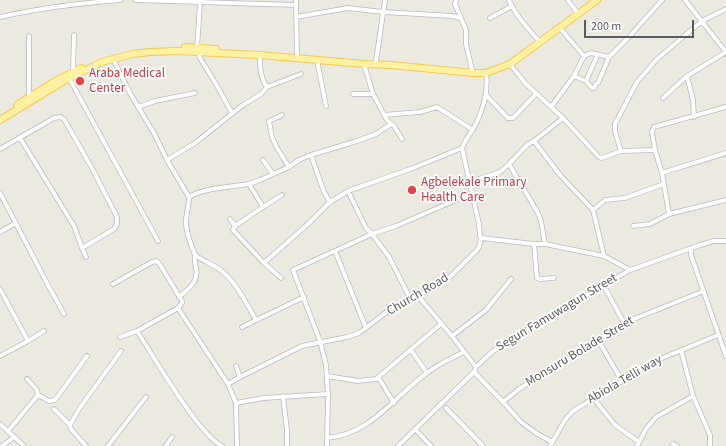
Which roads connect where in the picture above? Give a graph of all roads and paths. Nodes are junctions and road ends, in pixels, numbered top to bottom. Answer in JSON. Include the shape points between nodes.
{"nodes":[{"id":1,"x":121,"y":0,"type":"edge"},
{"id":2,"x":135,"y":0,"type":"edge"},
{"id":3,"x":385,"y":0,"type":"edge"},
{"id":4,"x":456,"y":0,"type":"edge"},
{"id":5,"x":509,"y":0,"type":"edge"},
{"id":6,"x":568,"y":0,"type":"edge"},
{"id":7,"x":591,"y":0,"type":"edge"},
{"id":8,"x":597,"y":0,"type":"edge"},
{"id":9,"x":662,"y":0,"type":"edge"},
{"id":10,"x":685,"y":0,"type":"edge"},
{"id":11,"x":296,"y":2,"type":"edge"},
{"id":12,"x":200,"y":3,"type":"junction"},
{"id":13,"x":512,"y":6,"type":"junction"},
{"id":14,"x":726,"y":9,"type":"edge"},
{"id":15,"x":576,"y":11,"type":"junction"},
{"id":16,"x":383,"y":12,"type":"junction"},
{"id":17,"x":0,"y":17,"type":"edge"},
{"id":18,"x":296,"y":17,"type":"junction"},
{"id":19,"x":460,"y":18,"type":"junction"},
{"id":20,"x":490,"y":18,"type":"dead end"},
{"id":21,"x":702,"y":21,"type":"junction"},
{"id":22,"x":560,"y":28,"type":"junction"},
{"id":23,"x":74,"y":35,"type":"dead end"},
{"id":24,"x":28,"y":36,"type":"dead end"},
{"id":25,"x":538,"y":40,"type":"junction"},
{"id":26,"x":198,"y":50,"type":"junction"},
{"id":27,"x":726,"y":52,"type":"edge"},
{"id":28,"x":598,"y":54,"type":"junction"},
{"id":29,"x":260,"y":56,"type":"junction"},
{"id":30,"x":584,"y":56,"type":"junction"},
{"id":31,"x":297,"y":57,"type":"junction"},
{"id":32,"x":609,"y":57,"type":"junction"},
{"id":33,"x":113,"y":59,"type":"junction"},
{"id":34,"x":317,"y":60,"type":"junction"},
{"id":35,"x":376,"y":61,"type":"junction"},
{"id":36,"x":364,"y":64,"type":"junction"},
{"id":37,"x":510,"y":64,"type":"junction"},
{"id":38,"x":472,"y":70,"type":"junction"},
{"id":39,"x":73,"y":71,"type":"junction"},
{"id":40,"x":486,"y":73,"type":"junction"},
{"id":41,"x":301,"y":74,"type":"dead end"},
{"id":42,"x":574,"y":76,"type":"junction"},
{"id":43,"x":687,"y":76,"type":"junction"},
{"id":44,"x":69,"y":78,"type":"junction"},
{"id":45,"x":586,"y":82,"type":"junction"},
{"id":46,"x":268,"y":87,"type":"junction"},
{"id":47,"x":195,"y":93,"type":"dead end"},
{"id":48,"x":353,"y":94,"type":"dead end"},
{"id":49,"x":373,"y":94,"type":"junction"},
{"id":50,"x":536,"y":94,"type":"junction"},
{"id":51,"x":486,"y":95,"type":"junction"},
{"id":52,"x":663,"y":98,"type":"dead end"},
{"id":53,"x":29,"y":100,"type":"junction"},
{"id":54,"x":326,"y":106,"type":"dead end"},
{"id":55,"x":138,"y":107,"type":"junction"},
{"id":56,"x":551,"y":107,"type":"junction"},
{"id":57,"x":726,"y":107,"type":"edge"},
{"id":58,"x":232,"y":113,"type":"junction"},
{"id":59,"x":0,"y":115,"type":"edge"},
{"id":60,"x":282,"y":115,"type":"dead end"},
{"id":61,"x":384,"y":115,"type":"junction"},
{"id":62,"x":694,"y":116,"type":"junction"},
{"id":63,"x":563,"y":118,"type":"junction"},
{"id":64,"x":0,"y":120,"type":"edge"},
{"id":65,"x":391,"y":124,"type":"junction"},
{"id":66,"x":473,"y":130,"type":"junction"},
{"id":67,"x":20,"y":138,"type":"junction"},
{"id":68,"x":402,"y":139,"type":"dead end"},
{"id":69,"x":534,"y":141,"type":"junction"},
{"id":70,"x":462,"y":148,"type":"junction"},
{"id":71,"x":0,"y":149,"type":"edge"},
{"id":72,"x":655,"y":150,"type":"junction"},
{"id":73,"x":621,"y":151,"type":"junction"},
{"id":74,"x":726,"y":153,"type":"edge"},
{"id":75,"x":310,"y":155,"type":"junction"},
{"id":76,"x":167,"y":160,"type":"junction"},
{"id":77,"x":263,"y":160,"type":"dead end"},
{"id":78,"x":509,"y":164,"type":"junction"},
{"id":79,"x":289,"y":167,"type":"junction"},
{"id":80,"x":662,"y":173,"type":"junction"},
{"id":81,"x":273,"y":174,"type":"junction"},
{"id":82,"x":470,"y":182,"type":"junction"},
{"id":83,"x":249,"y":184,"type":"junction"},
{"id":84,"x":664,"y":184,"type":"junction"},
{"id":85,"x":348,"y":191,"type":"junction"},
{"id":86,"x":0,"y":193,"type":"edge"},
{"id":87,"x":472,"y":193,"type":"junction"},
{"id":88,"x":282,"y":195,"type":"dead end"},
{"id":89,"x":190,"y":197,"type":"junction"},
{"id":90,"x":726,"y":200,"type":"edge"},
{"id":91,"x":330,"y":202,"type":"junction"},
{"id":92,"x":263,"y":207,"type":"junction"},
{"id":93,"x":593,"y":210,"type":"junction"},
{"id":94,"x":669,"y":214,"type":"junction"},
{"id":95,"x":230,"y":219,"type":"dead end"},
{"id":96,"x":16,"y":223,"type":"junction"},
{"id":97,"x":235,"y":226,"type":"junction"},
{"id":98,"x":633,"y":226,"type":"dead end"},
{"id":99,"x":0,"y":232,"type":"edge"},
{"id":100,"x":372,"y":234,"type":"junction"},
{"id":101,"x":481,"y":238,"type":"junction"},
{"id":102,"x":158,"y":241,"type":"dead end"},
{"id":103,"x":726,"y":241,"type":"edge"},
{"id":104,"x":534,"y":244,"type":"junction"},
{"id":105,"x":545,"y":244,"type":"junction"},
{"id":106,"x":82,"y":248,"type":"junction"},
{"id":107,"x":691,"y":248,"type":"junction"},
{"id":108,"x":335,"y":251,"type":"junction"},
{"id":109,"x":195,"y":256,"type":"junction"},
{"id":110,"x":604,"y":256,"type":"junction"},
{"id":111,"x":86,"y":257,"type":"dead end"},
{"id":112,"x":264,"y":263,"type":"junction"},
{"id":113,"x":630,"y":270,"type":"junction"},
{"id":114,"x":281,"y":278,"type":"dead end"},
{"id":115,"x":554,"y":278,"type":"dead end"},
{"id":116,"x":511,"y":279,"type":"dead end"},
{"id":117,"x":113,"y":284,"type":"dead end"},
{"id":118,"x":604,"y":286,"type":"junction"},
{"id":119,"x":0,"y":289,"type":"edge"},
{"id":120,"x":704,"y":291,"type":"junction"},
{"id":121,"x":418,"y":296,"type":"junction"},
{"id":122,"x":180,"y":297,"type":"junction"},
{"id":123,"x":304,"y":297,"type":"junction"},
{"id":124,"x":410,"y":298,"type":"junction"},
{"id":125,"x":178,"y":308,"type":"junction"},
{"id":126,"x":64,"y":314,"type":"dead end"},
{"id":127,"x":256,"y":320,"type":"junction"},
{"id":128,"x":624,"y":323,"type":"junction"},
{"id":129,"x":441,"y":324,"type":"junction"},
{"id":130,"x":242,"y":327,"type":"dead end"},
{"id":131,"x":366,"y":328,"type":"junction"},
{"id":132,"x":44,"y":330,"type":"dead end"},
{"id":133,"x":137,"y":331,"type":"junction"},
{"id":134,"x":718,"y":335,"type":"junction"},
{"id":135,"x":452,"y":336,"type":"junction"},
{"id":136,"x":120,"y":337,"type":"dead end"},
{"id":137,"x":598,"y":340,"type":"junction"},
{"id":138,"x":28,"y":341,"type":"junction"},
{"id":139,"x":320,"y":341,"type":"junction"},
{"id":140,"x":411,"y":350,"type":"junction"},
{"id":141,"x":680,"y":350,"type":"junction"},
{"id":142,"x":121,"y":351,"type":"dead end"},
{"id":143,"x":464,"y":352,"type":"junction"},
{"id":144,"x":0,"y":356,"type":"edge"},
{"id":145,"x":87,"y":356,"type":"dead end"},
{"id":146,"x":726,"y":356,"type":"edge"},
{"id":147,"x":236,"y":366,"type":"dead end"},
{"id":148,"x":476,"y":367,"type":"junction"},
{"id":149,"x":427,"y":372,"type":"junction"},
{"id":150,"x":474,"y":372,"type":"junction"},
{"id":151,"x":327,"y":376,"type":"junction"},
{"id":152,"x":240,"y":377,"type":"junction"},
{"id":153,"x":378,"y":377,"type":"junction"},
{"id":154,"x":27,"y":379,"type":"dead end"},
{"id":155,"x":622,"y":381,"type":"junction"},
{"id":156,"x":228,"y":384,"type":"junction"},
{"id":157,"x":328,"y":394,"type":"junction"},
{"id":158,"x":38,"y":395,"type":"junction"},
{"id":159,"x":283,"y":396,"type":"junction"},
{"id":160,"x":693,"y":396,"type":"junction"},
{"id":161,"x":146,"y":397,"type":"dead end"},
{"id":162,"x":594,"y":399,"type":"junction"},
{"id":163,"x":503,"y":402,"type":"junction"},
{"id":164,"x":236,"y":403,"type":"junction"},
{"id":165,"x":394,"y":403,"type":"junction"},
{"id":166,"x":54,"y":408,"type":"dead end"},
{"id":167,"x":446,"y":408,"type":"dead end"},
{"id":168,"x":0,"y":424,"type":"edge"},
{"id":169,"x":70,"y":426,"type":"junction"},
{"id":170,"x":415,"y":429,"type":"junction"},
{"id":171,"x":8,"y":431,"type":"junction"},
{"id":172,"x":14,"y":437,"type":"junction"},
{"id":173,"x":172,"y":437,"type":"dead end"},
{"id":174,"x":327,"y":438,"type":"junction"},
{"id":175,"x":551,"y":444,"type":"edge"},
{"id":176,"x":638,"y":444,"type":"edge"},
{"id":177,"x":672,"y":444,"type":"dead end"},
{"id":178,"x":2,"y":446,"type":"edge"},
{"id":179,"x":24,"y":446,"type":"edge"},
{"id":180,"x":86,"y":446,"type":"edge"},
{"id":181,"x":108,"y":446,"type":"edge"},
{"id":182,"x":166,"y":446,"type":"edge"},
{"id":183,"x":222,"y":446,"type":"edge"},
{"id":184,"x":237,"y":446,"type":"edge"},
{"id":185,"x":287,"y":446,"type":"edge"},
{"id":186,"x":327,"y":446,"type":"edge"},
{"id":187,"x":398,"y":446,"type":"edge"},
{"id":188,"x":431,"y":446,"type":"edge"},
{"id":189,"x":484,"y":446,"type":"edge"},
{"id":190,"x":677,"y":446,"type":"edge"},
{"id":191,"x":710,"y":446,"type":"edge"}],
"edges":[{"from":1,"to":17,"type":"street","via":[[76,3]]},
{"from":2,"to":12,"type":"street"},
{"from":3,"to":16,"type":"street"},
{"from":4,"to":19,"type":"street"},
{"from":5,"to":13,"type":"street"},
{"from":6,"to":15,"type":"street"},
{"from":7,"to":15,"type":"main road"},
{"from":8,"to":22,"type":"main road"},
{"from":9,"to":32,"type":"street"},
{"from":10,"to":21,"type":"street"},
{"from":11,"to":12,"type":"street"},
{"from":11,"to":18,"type":"street"},
{"from":12,"to":26,"type":"street"},
{"from":13,"to":20,"type":"street"},
{"from":13,"to":25,"type":"street"},
{"from":14,"to":21,"type":"street"},
{"from":15,"to":25,"type":"main road"},
{"from":16,"to":18,"type":"street","via":[[348,8]]},
{"from":16,"to":19,"type":"street"},
{"from":16,"to":35,"type":"street"},
{"from":18,"to":31,"type":"street"},
{"from":19,"to":38,"type":"street","via":[[466,30],[466,44]]},
{"from":21,"to":27,"type":"street"},
{"from":21,"to":73,"type":"street","via":[[656,60],[635,86],[614,128]]},
{"from":22,"to":30,"type":"street"},
{"from":22,"to":37,"type":"main road"},
{"from":23,"to":39,"type":"street"},
{"from":24,"to":53,"type":"street"},
{"from":25,"to":38,"type":"main road","via":[[505,63]]},
{"from":26,"to":29,"type":"main road"},
{"from":26,"to":31,"type":"main road"},
{"from":26,"to":33,"type":"main road","via":[[150,52]]},
{"from":26,"to":39,"type":"main road","via":[[163,47],[129,51]]},
{"from":26,"to":58,"type":"street","via":[[200,58]]},
{"from":27,"to":43,"type":"street"},
{"from":28,"to":30,"type":"street"},
{"from":28,"to":32,"type":"street"},
{"from":28,"to":45,"type":"street"},
{"from":29,"to":31,"type":"main road"},
{"from":29,"to":46,"type":"street","via":[[263,81]]},
{"from":30,"to":42,"type":"street"},
{"from":31,"to":34,"type":"main road"},
{"from":31,"to":35,"type":"main road"},
{"from":32,"to":45,"type":"street","via":[[594,88]]},
{"from":33,"to":44,"type":"main road"},
{"from":33,"to":55,"type":"street"},
{"from":34,"to":36,"type":"main road"},
{"from":34,"to":54,"type":"street"},
{"from":35,"to":38,"type":"main road"},
{"from":36,"to":40,"type":"main road"},
{"from":36,"to":49,"type":"street"},
{"from":37,"to":40,"type":"main road"},
{"from":37,"to":50,"type":"street"},
{"from":39,"to":53,"type":"main road"},
{"from":40,"to":51,"type":"street"},
{"from":41,"to":46,"type":"street"},
{"from":42,"to":45,"type":"street"},
{"from":42,"to":56,"type":"street"},
{"from":43,"to":52,"type":"street"},
{"from":43,"to":62,"type":"street"},
{"from":44,"to":53,"type":"main road"},
{"from":44,"to":102,"type":"street"},
{"from":46,"to":58,"type":"street"},
{"from":47,"to":55,"type":"street","via":[[155,100]]},
{"from":48,"to":49,"type":"street"},
{"from":49,"to":61,"type":"street"},
{"from":50,"to":51,"type":"street","via":[[511,119]]},
{"from":50,"to":56,"type":"street"},
{"from":51,"to":66,"type":"street"},
{"from":53,"to":59,"type":"main road"},
{"from":53,"to":64,"type":"main road"},
{"from":55,"to":76,"type":"street"},
{"from":56,"to":63,"type":"street"},
{"from":57,"to":62,"type":"street"},
{"from":58,"to":76,"type":"street","via":[[188,148]]},
{"from":60,"to":79,"type":"street","via":[[269,121],[272,137]]},
{"from":61,"to":65,"type":"street"},
{"from":61,"to":66,"type":"street","via":[[420,112],[437,107]]},
{"from":62,"to":72,"type":"street","via":[[654,127],[652,132]]},
{"from":63,"to":69,"type":"street"},
{"from":63,"to":73,"type":"street","via":[[599,157]]},
{"from":65,"to":68,"type":"street"},
{"from":65,"to":75,"type":"street","via":[[357,142]]},
{"from":66,"to":70,"type":"street"},
{"from":67,"to":71,"type":"street"},
{"from":67,"to":106,"type":"street","via":[[74,226]]},
{"from":67,"to":106,"type":"street","via":[[60,117],[64,119],[86,157],[117,218],[117,224],[114,229]]},
{"from":69,"to":78,"type":"street"},
{"from":69,"to":93,"type":"street"},
{"from":70,"to":82,"type":"street"},
{"from":70,"to":85,"type":"street"},
{"from":72,"to":73,"type":"street"},
{"from":72,"to":80,"type":"street"},
{"from":74,"to":80,"type":"street"},
{"from":75,"to":79,"type":"street"},
{"from":75,"to":91,"type":"street"},
{"from":76,"to":89,"type":"street"},
{"from":77,"to":81,"type":"street"},
{"from":78,"to":82,"type":"street","via":[[495,174]]},
{"from":78,"to":105,"type":"street","via":[[538,213]]},
{"from":79,"to":81,"type":"street"},
{"from":80,"to":84,"type":"street"},
{"from":81,"to":83,"type":"street"},
{"from":82,"to":87,"type":"street"},
{"from":83,"to":89,"type":"street","via":[[212,189]]},
{"from":83,"to":92,"type":"street"},
{"from":84,"to":93,"type":"street","via":[[625,198],[605,200]]},
{"from":84,"to":94,"type":"street"},
{"from":85,"to":91,"type":"street"},
{"from":85,"to":100,"type":"street","via":[[366,228]]},
{"from":86,"to":96,"type":"street"},
{"from":87,"to":100,"type":"street"},
{"from":87,"to":101,"type":"street"},
{"from":88,"to":92,"type":"street"},
{"from":89,"to":109,"type":"street","via":[[186,220]]},
{"from":90,"to":94,"type":"street"},
{"from":91,"to":112,"type":"street"},
{"from":92,"to":97,"type":"street"},
{"from":93,"to":110,"type":"street"},
{"from":94,"to":98,"type":"street","via":[[650,224]]},
{"from":95,"to":97,"type":"street"},
{"from":96,"to":99,"type":"street"},
{"from":96,"to":126,"type":"street"},
{"from":97,"to":112,"type":"street","via":[[233,230]]},
{"from":100,"to":108,"type":"street"},
{"from":100,"to":124,"type":"street","via":[[389,257]]},
{"from":101,"to":104,"type":"street"},
{"from":101,"to":121,"type":"street","name":"Church Road","via":[[476,251],[457,271]]},
{"from":103,"to":107,"type":"street","name":"Segun Famuwagun Street","via":[[714,241]]},
{"from":104,"to":105,"type":"street"},
{"from":104,"to":115,"type":"street","via":[[538,278]]},
{"from":105,"to":110,"type":"street"},
{"from":106,"to":111,"type":"street"},
{"from":107,"to":113,"type":"street","name":"Segun Famuwagun Street"},
{"from":107,"to":120,"type":"street"},
{"from":108,"to":123,"type":"street","via":[[294,268],[293,272]]},
{"from":108,"to":131,"type":"street"},
{"from":109,"to":122,"type":"street","via":[[196,280]]},
{"from":109,"to":127,"type":"street","via":[[226,275]]},
{"from":110,"to":113,"type":"street"},
{"from":112,"to":114,"type":"street"},
{"from":113,"to":118,"type":"street","name":"Segun Famuwagun Street"},
{"from":116,"to":135,"type":"street","via":[[486,310]]},
{"from":117,"to":122,"type":"street","via":[[156,261]]},
{"from":118,"to":128,"type":"street"},
{"from":118,"to":148,"type":"street","name":"Segun Famuwagun Street","via":[[512,338]]},
{"from":119,"to":138,"type":"street"},
{"from":120,"to":128,"type":"street","name":"Monsuru Bolade Street"},
{"from":120,"to":134,"type":"street"},
{"from":121,"to":124,"type":"street","name":"Church Road"},
{"from":121,"to":129,"type":"street"},
{"from":122,"to":125,"type":"street","via":[[182,303]]},
{"from":123,"to":127,"type":"street"},
{"from":123,"to":139,"type":"street"},
{"from":124,"to":131,"type":"street","name":"Church Road","via":[[396,305]]},
{"from":125,"to":133,"type":"street"},
{"from":125,"to":156,"type":"street"},
{"from":127,"to":130,"type":"street"},
{"from":128,"to":137,"type":"street","name":"Monsuru Bolade Street"},
{"from":129,"to":135,"type":"street"},
{"from":129,"to":140,"type":"street"},
{"from":131,"to":139,"type":"street","name":"Church Road","via":[[354,335]]},
{"from":132,"to":138,"type":"street"},
{"from":133,"to":136,"type":"street"},
{"from":133,"to":183,"type":"street","via":[[182,403],[216,443]]},
{"from":134,"to":141,"type":"street","name":"Abiola Telli way"},
{"from":134,"to":146,"type":"street"},
{"from":135,"to":143,"type":"street"},
{"from":137,"to":155,"type":"street"},
{"from":137,"to":163,"type":"street","name":"Monsuru Bolade Street","via":[[519,389]]},
{"from":138,"to":144,"type":"street"},
{"from":139,"to":151,"type":"street"},
{"from":139,"to":152,"type":"street","name":"Church Road","via":[[302,346]]},
{"from":140,"to":149,"type":"street"},
{"from":140,"to":153,"type":"street"},
{"from":141,"to":155,"type":"street","name":"Abiola Telli way","via":[[655,361]]},
{"from":141,"to":160,"type":"street"},
{"from":142,"to":169,"type":"street","via":[[79,409]]},
{"from":143,"to":148,"type":"street"},
{"from":143,"to":149,"type":"street"},
{"from":145,"to":158,"type":"street","via":[[55,400],[49,401]]},
{"from":147,"to":152,"type":"street"},
{"from":148,"to":150,"type":"street","name":"Segun Famuwagun Street"},
{"from":149,"to":165,"type":"street"},
{"from":150,"to":163,"type":"street"},
{"from":150,"to":170,"type":"street","name":"Segun Famuwagun Street"},
{"from":151,"to":153,"type":"street","via":[[358,382]]},
{"from":151,"to":157,"type":"street"},
{"from":152,"to":156,"type":"street","name":"Church Road"},
{"from":153,"to":165,"type":"street"},
{"from":154,"to":158,"type":"street","via":[[38,390]]},
{"from":155,"to":162,"type":"street","name":"Abiola Telli way"},
{"from":156,"to":164,"type":"street"},
{"from":157,"to":159,"type":"street"},
{"from":157,"to":174,"type":"street"},
{"from":158,"to":171,"type":"street"},
{"from":159,"to":164,"type":"street"},
{"from":159,"to":185,"type":"street"},
{"from":160,"to":176,"type":"street","via":[[656,418]]},
{"from":160,"to":191,"type":"street","via":[[710,435]]},
{"from":161,"to":181,"type":"street"},
{"from":162,"to":175,"type":"street","name":"Abiola Telli way","via":[[568,414]]},
{"from":162,"to":176,"type":"street","via":[[616,425]]},
{"from":163,"to":175,"type":"street","via":[[521,422]]},
{"from":164,"to":184,"type":"street"},
{"from":165,"to":174,"type":"street","via":[[362,428]]},
{"from":166,"to":169,"type":"street"},
{"from":167,"to":189,"type":"street"},
{"from":168,"to":171,"type":"street"},
{"from":169,"to":180,"type":"street"},
{"from":170,"to":187,"type":"street","name":"Segun Famuwagun Street"},
{"from":170,"to":188,"type":"street"},
{"from":171,"to":172,"type":"street"},
{"from":172,"to":178,"type":"street"},
{"from":172,"to":179,"type":"street"},
{"from":173,"to":182,"type":"street"},
{"from":174,"to":186,"type":"street"},
{"from":177,"to":190,"type":"street"}]}
